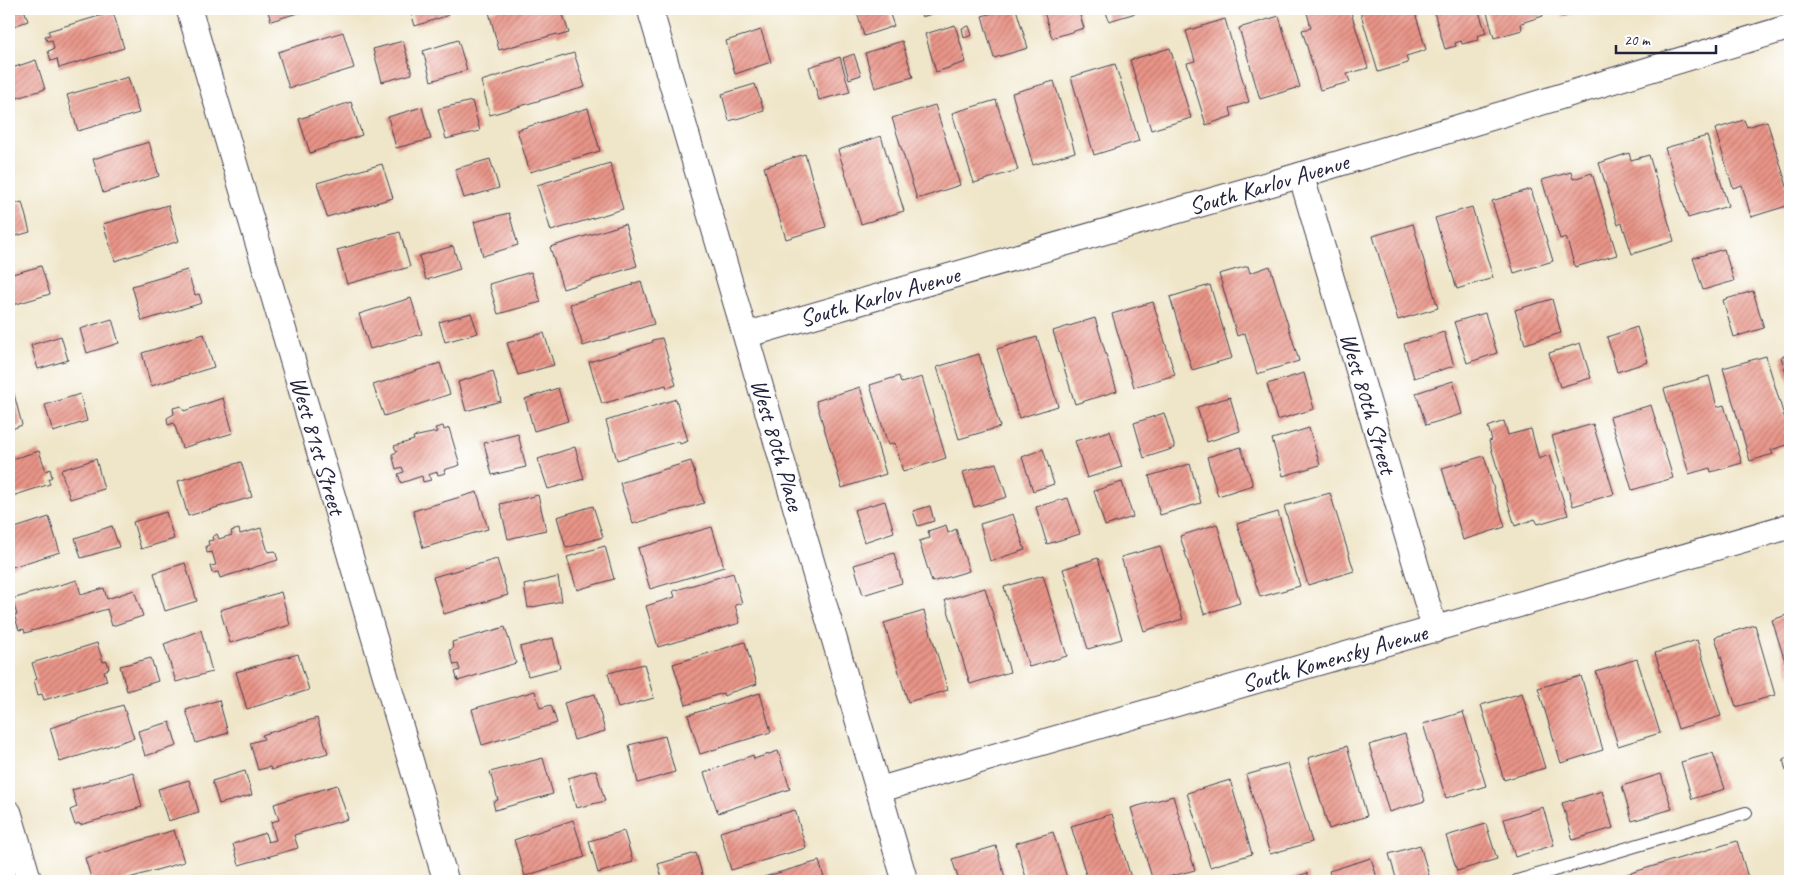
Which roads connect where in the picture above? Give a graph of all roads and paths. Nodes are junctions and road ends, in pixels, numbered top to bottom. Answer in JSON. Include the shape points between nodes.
{"nodes":[{"id":1,"x":188,"y":9,"type":"edge"},
{"id":2,"x":650,"y":9,"type":"edge"},
{"id":3,"x":1790,"y":27,"type":"edge"},
{"id":4,"x":1301,"y":175,"type":"junction"},
{"id":5,"x":746,"y":336,"type":"junction"},
{"id":6,"x":1790,"y":526,"type":"edge"},
{"id":7,"x":1435,"y":630,"type":"junction"},
{"id":8,"x":878,"y":790,"type":"junction"},
{"id":9,"x":9,"y":813,"type":"edge"},
{"id":10,"x":1746,"y":813,"type":"dead end"},
{"id":11,"x":21,"y":873,"type":"edge"},
{"id":12,"x":446,"y":881,"type":"edge"},
{"id":13,"x":905,"y":881,"type":"edge"},
{"id":14,"x":1517,"y":881,"type":"edge"}],
"edges":[{"from":1,"to":12,"type":"street","name":"West 81st Street"},
{"from":2,"to":5,"type":"street","name":"West 80th Place"},
{"from":3,"to":4,"type":"street","name":"South Karlov Avenue"},
{"from":4,"to":5,"type":"street","name":"South Karlov Avenue"},
{"from":4,"to":7,"type":"street","name":"West 80th Street"},
{"from":5,"to":8,"type":"street","name":"West 80th Place"},
{"from":6,"to":7,"type":"street","name":"South Komensky Avenue"},
{"from":7,"to":8,"type":"street","name":"South Komensky Avenue"},
{"from":8,"to":13,"type":"street","name":"West 80th Place"},
{"from":9,"to":11,"type":"street"},
{"from":10,"to":14,"type":"lane"}]}
